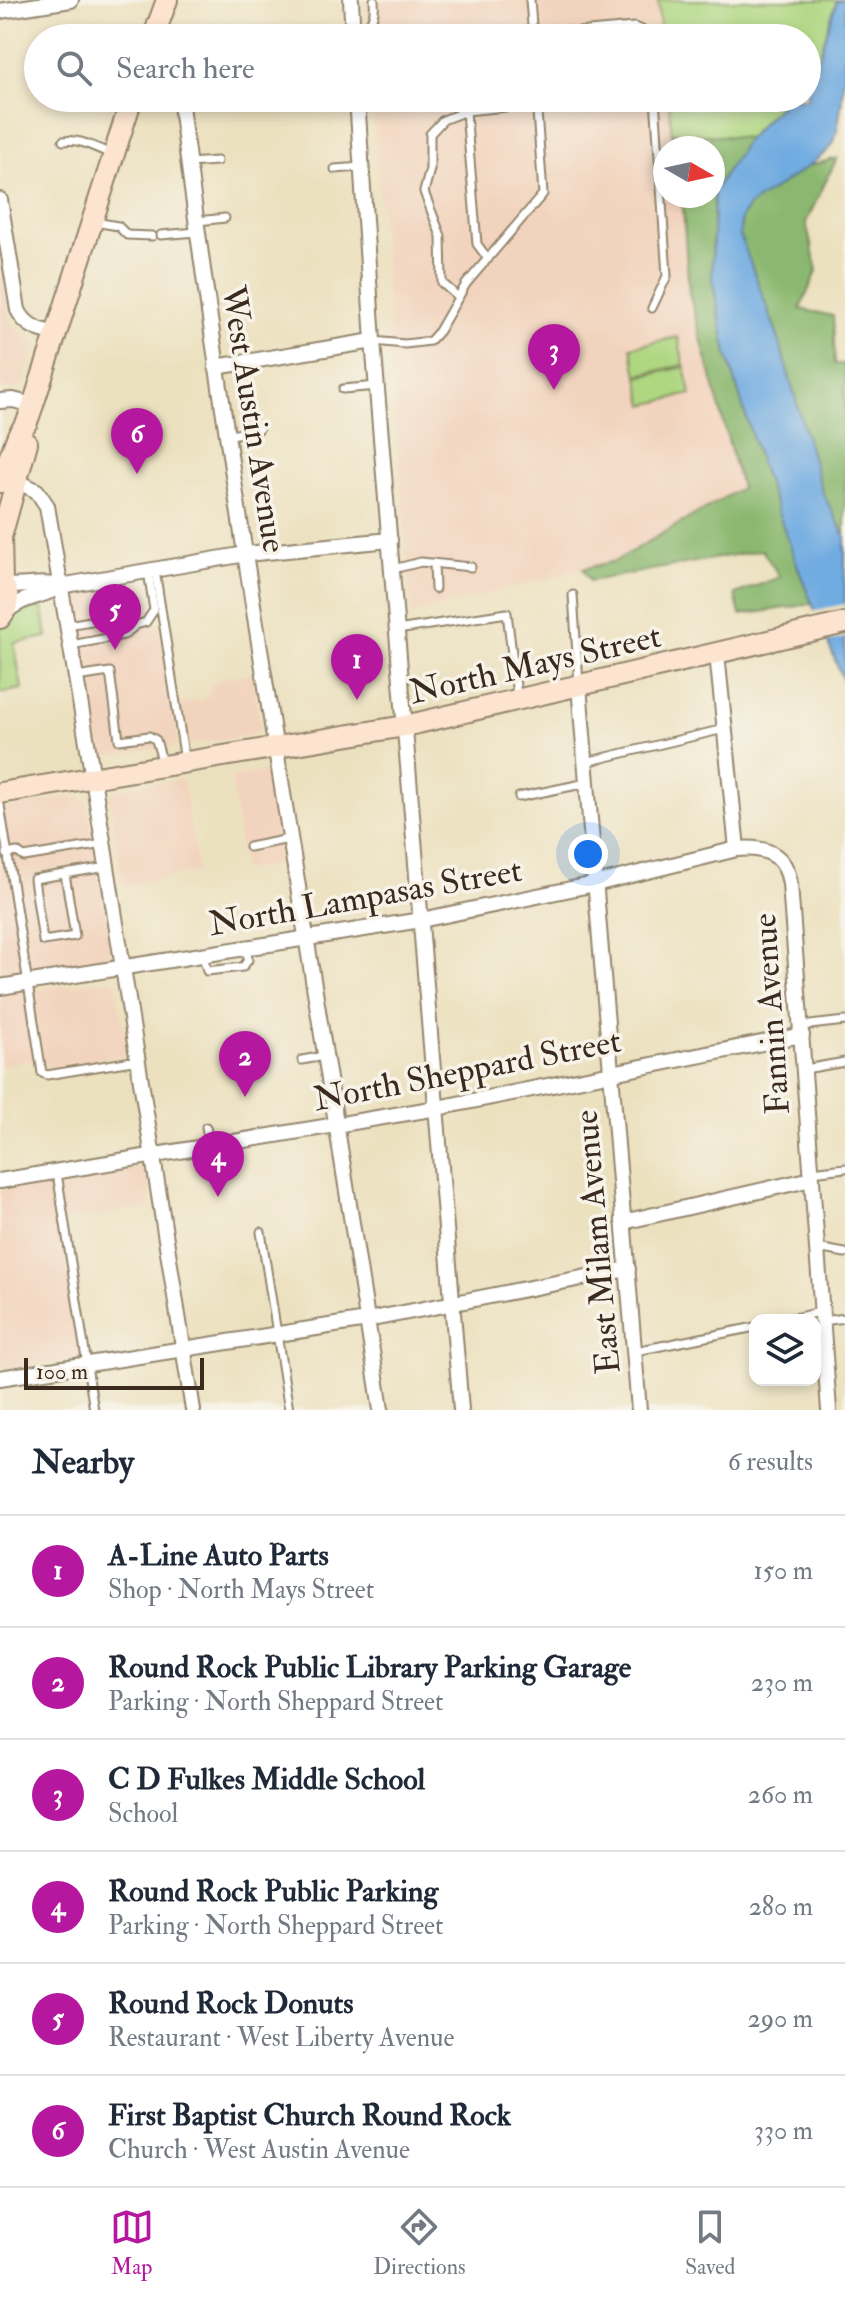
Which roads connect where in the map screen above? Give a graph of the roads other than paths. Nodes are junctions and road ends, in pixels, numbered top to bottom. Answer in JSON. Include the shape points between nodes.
{"nodes":[{"id":1,"x":71,"y":0,"type":"edge"},
{"id":2,"x":167,"y":0,"type":"edge"},
{"id":3,"x":351,"y":0,"type":"edge"},
{"id":4,"x":374,"y":0,"type":"edge"},
{"id":5,"x":530,"y":0,"type":"edge"},
{"id":6,"x":1,"y":7,"type":"edge"},
{"id":7,"x":158,"y":24,"type":"edge"},
{"id":8,"x":352,"y":24,"type":"edge"},
{"id":9,"x":370,"y":24,"type":"edge"},
{"id":10,"x":532,"y":24,"type":"edge"},
{"id":11,"x":128,"y":112,"type":"edge"},
{"id":12,"x":182,"y":112,"type":"edge"},
{"id":13,"x":358,"y":112,"type":"edge"},
{"id":14,"x":463,"y":112,"type":"edge"},
{"id":15,"x":466,"y":112,"type":"edge"},
{"id":16,"x":537,"y":112,"type":"edge"},
{"id":17,"x":656,"y":112,"type":"edge"},
{"id":18,"x":63,"y":141,"type":"dead end"},
{"id":19,"x":114,"y":155,"type":"junction"},
{"id":20,"x":217,"y":161,"type":"dead end"},
{"id":21,"x":188,"y":163,"type":"junction"},
{"id":22,"x":361,"y":167,"type":"junction"},
{"id":23,"x":335,"y":169,"type":"dead end"},
{"id":24,"x":0,"y":204,"type":"edge"},
{"id":25,"x":225,"y":218,"type":"dead end"},
{"id":26,"x":93,"y":222,"type":"junction"},
{"id":27,"x":196,"y":227,"type":"junction"},
{"id":28,"x":488,"y":259,"type":"junction"},
{"id":29,"x":458,"y":297,"type":"junction"},
{"id":30,"x":652,"y":308,"type":"dead end"},
{"id":31,"x":57,"y":334,"type":"junction"},
{"id":32,"x":373,"y":341,"type":"junction"},
{"id":33,"x":216,"y":367,"type":"junction"},
{"id":34,"x":377,"y":386,"type":"junction"},
{"id":35,"x":343,"y":389,"type":"dead end"},
{"id":36,"x":0,"y":401,"type":"edge"},
{"id":37,"x":30,"y":413,"type":"junction"},
{"id":38,"x":259,"y":429,"type":"dead end"},
{"id":39,"x":227,"y":436,"type":"junction"},
{"id":40,"x":9,"y":482,"type":"edge"},
{"id":41,"x":390,"y":540,"type":"junction"},
{"id":42,"x":246,"y":554,"type":"junction"},
{"id":43,"x":1,"y":558,"type":"edge"},
{"id":44,"x":434,"y":563,"type":"junction"},
{"id":45,"x":471,"y":567,"type":"dead end"},
{"id":46,"x":393,"y":569,"type":"junction"},
{"id":47,"x":152,"y":571,"type":"junction"},
{"id":48,"x":2,"y":583,"type":"edge"},
{"id":49,"x":38,"y":585,"type":"junction"},
{"id":50,"x":60,"y":586,"type":"junction"},
{"id":51,"x":435,"y":589,"type":"dead end"},
{"id":52,"x":573,"y":595,"type":"dead end"},
{"id":53,"x":3,"y":615,"type":"edge"},
{"id":54,"x":91,"y":621,"type":"dead end"},
{"id":55,"x":845,"y":623,"type":"edge"},
{"id":56,"x":67,"y":625,"type":"junction"},
{"id":57,"x":397,"y":630,"type":"junction"},
{"id":58,"x":70,"y":645,"type":"junction"},
{"id":59,"x":717,"y":654,"type":"junction"},
{"id":60,"x":76,"y":677,"type":"junction"},
{"id":61,"x":579,"y":686,"type":"junction"},
{"id":62,"x":518,"y":700,"type":"junction"},
{"id":63,"x":405,"y":726,"type":"junction"},
{"id":64,"x":724,"y":729,"type":"junction"},
{"id":65,"x":274,"y":749,"type":"junction"},
{"id":66,"x":585,"y":762,"type":"junction"},
{"id":67,"x":185,"y":763,"type":"junction"},
{"id":68,"x":164,"y":766,"type":"junction"},
{"id":69,"x":93,"y":778,"type":"junction"},
{"id":70,"x":587,"y":783,"type":"junction"},
{"id":71,"x":0,"y":793,"type":"edge"},
{"id":72,"x":519,"y":797,"type":"dead end"},
{"id":73,"x":0,"y":805,"type":"edge"},
{"id":74,"x":289,"y":839,"type":"junction"},
{"id":75,"x":104,"y":844,"type":"junction"},
{"id":76,"x":249,"y":847,"type":"dead end"},
{"id":77,"x":737,"y":849,"type":"junction"},
{"id":78,"x":7,"y":854,"type":"junction"},
{"id":79,"x":107,"y":867,"type":"junction"},
{"id":80,"x":65,"y":874,"type":"junction"},
{"id":81,"x":595,"y":884,"type":"junction"},
{"id":82,"x":421,"y":920,"type":"junction"},
{"id":83,"x":306,"y":939,"type":"junction"},
{"id":84,"x":122,"y":969,"type":"junction"},
{"id":85,"x":27,"y":984,"type":"junction"},
{"id":86,"x":0,"y":987,"type":"edge"},
{"id":87,"x":845,"y":1021,"type":"edge"},
{"id":88,"x":802,"y":1031,"type":"junction"},
{"id":89,"x":324,"y":1056,"type":"junction"},
{"id":90,"x":138,"y":1060,"type":"junction"},
{"id":91,"x":302,"y":1060,"type":"dead end"},
{"id":92,"x":845,"y":1062,"type":"edge"},
{"id":93,"x":805,"y":1069,"type":"junction"},
{"id":94,"x":613,"y":1072,"type":"junction"},
{"id":95,"x":437,"y":1108,"type":"junction"},
{"id":96,"x":335,"y":1126,"type":"junction"},
{"id":97,"x":206,"y":1127,"type":"dead end"},
{"id":98,"x":210,"y":1147,"type":"junction"},
{"id":99,"x":154,"y":1156,"type":"junction"},
{"id":100,"x":845,"y":1168,"type":"edge"},
{"id":101,"x":57,"y":1173,"type":"junction"},
{"id":102,"x":812,"y":1176,"type":"junction"},
{"id":103,"x":0,"y":1181,"type":"edge"},
{"id":104,"x":623,"y":1222,"type":"junction"},
{"id":105,"x":261,"y":1232,"type":"dead end"},
{"id":106,"x":817,"y":1248,"type":"junction"},
{"id":107,"x":845,"y":1253,"type":"edge"},
{"id":108,"x":628,"y":1269,"type":"junction"},
{"id":109,"x":453,"y":1304,"type":"junction"},
{"id":110,"x":821,"y":1314,"type":"edge"},
{"id":111,"x":821,"y":1317,"type":"joint"},
{"id":112,"x":845,"y":1318,"type":"edge"},
{"id":113,"x":367,"y":1320,"type":"junction"},
{"id":114,"x":749,"y":1328,"type":"edge"},
{"id":115,"x":277,"y":1334,"type":"junction"},
{"id":116,"x":185,"y":1349,"type":"junction"},
{"id":117,"x":636,"y":1351,"type":"junction"},
{"id":118,"x":86,"y":1363,"type":"junction"},
{"id":119,"x":0,"y":1378,"type":"edge"},
{"id":120,"x":94,"y":1410,"type":"edge"},
{"id":121,"x":193,"y":1410,"type":"edge"},
{"id":122,"x":289,"y":1410,"type":"edge"},
{"id":123,"x":381,"y":1410,"type":"edge"},
{"id":124,"x":461,"y":1410,"type":"edge"},
{"id":125,"x":639,"y":1410,"type":"edge"},
{"id":126,"x":829,"y":1410,"type":"edge"}],
"edges":[{"from":1,"to":6,"type":"street"},
{"from":2,"to":7,"type":"main road"},
{"from":3,"to":8,"type":"street"},
{"from":4,"to":9,"type":"lane"},
{"from":5,"to":10,"type":"lane"},
{"from":11,"to":19,"type":"main road"},
{"from":12,"to":21,"type":"street","name":"West Austin Avenue"},
{"from":13,"to":22,"type":"street"},
{"from":14,"to":29,"type":"lane","via":[[443,120],[430,134],[424,192],[441,236],[442,283]]},
{"from":15,"to":28,"type":"lane","via":[[477,244]]},
{"from":16,"to":28,"type":"lane","via":[[543,194]]},
{"from":17,"to":30,"type":"lane","via":[[667,276]]},
{"from":18,"to":19,"type":"lane","via":[[77,139]]},
{"from":19,"to":26,"type":"main road"},
{"from":20,"to":21,"type":"lane"},
{"from":21,"to":27,"type":"street","name":"West Austin Avenue"},
{"from":22,"to":23,"type":"lane"},
{"from":22,"to":32,"type":"street"},
{"from":24,"to":31,"type":"street","via":[[18,310],[31,327]]},
{"from":25,"to":27,"type":"lane"},
{"from":26,"to":27,"type":"lane","via":[[118,226],[127,235]]},
{"from":26,"to":31,"type":"main road"},
{"from":27,"to":33,"type":"street","name":"West Austin Avenue"},
{"from":28,"to":29,"type":"lane"},
{"from":29,"to":32,"type":"lane","via":[[430,341]]},
{"from":31,"to":37,"type":"main road"},
{"from":32,"to":33,"type":"street"},
{"from":32,"to":34,"type":"street"},
{"from":33,"to":39,"type":"street","name":"West Austin Avenue"},
{"from":34,"to":35,"type":"lane"},
{"from":34,"to":41,"type":"street"},
{"from":36,"to":37,"type":"street","via":[[13,400]]},
{"from":37,"to":40,"type":"main road","via":[[18,435]]},
{"from":38,"to":39,"type":"lane"},
{"from":39,"to":42,"type":"street","name":"West Austin Avenue"},
{"from":40,"to":43,"type":"main road"},
{"from":40,"to":50,"type":"street","via":[[37,491],[47,506]]},
{"from":41,"to":42,"type":"street"},
{"from":41,"to":46,"type":"street"},
{"from":42,"to":47,"type":"street"},
{"from":42,"to":65,"type":"street","name":"West Austin Avenue"},
{"from":43,"to":48,"type":"main road"},
{"from":43,"to":49,"type":"street","via":[[21,578]]},
{"from":44,"to":45,"type":"lane"},
{"from":44,"to":46,"type":"lane"},
{"from":44,"to":51,"type":"lane"},
{"from":46,"to":57,"type":"street"},
{"from":47,"to":50,"type":"street"},
{"from":47,"to":58,"type":"lane","via":[[154,610],[146,622],[124,635]]},
{"from":47,"to":67,"type":"lane"},
{"from":48,"to":49,"type":"street"},
{"from":48,"to":53,"type":"main road","via":[[8,595]]},
{"from":49,"to":50,"type":"street"},
{"from":50,"to":53,"type":"street","via":[[19,601]]},
{"from":50,"to":56,"type":"street"},
{"from":52,"to":61,"type":"lane"},
{"from":54,"to":56,"type":"lane"},
{"from":55,"to":59,"type":"main road","name":"North Mays Street"},
{"from":56,"to":58,"type":"street"},
{"from":57,"to":62,"type":"lane","via":[[507,613]]},
{"from":57,"to":63,"type":"street"},
{"from":58,"to":60,"type":"street"},
{"from":59,"to":61,"type":"main road","name":"North Mays Street"},
{"from":59,"to":64,"type":"street"},
{"from":60,"to":68,"type":"lane","via":[[110,672],[119,740],[156,740]]},
{"from":60,"to":69,"type":"street"},
{"from":61,"to":62,"type":"main road","name":"North Mays Street"},
{"from":61,"to":66,"type":"street","name":"East Milam Avenue"},
{"from":62,"to":63,"type":"main road","name":"North Mays Street"},
{"from":63,"to":65,"type":"main road","name":"North Mays Street"},
{"from":63,"to":82,"type":"street"},
{"from":64,"to":66,"type":"lane"},
{"from":64,"to":77,"type":"street"},
{"from":65,"to":67,"type":"main road","name":"North Mays Street"},
{"from":65,"to":74,"type":"street","name":"West Austin Avenue"},
{"from":66,"to":70,"type":"street","name":"East Milam Avenue"},
{"from":67,"to":68,"type":"main road","name":"North Mays Street"},
{"from":68,"to":69,"type":"main road","name":"North Mays Street"},
{"from":69,"to":71,"type":"main road","name":"North Mays Street"},
{"from":69,"to":75,"type":"street"},
{"from":70,"to":72,"type":"lane"},
{"from":70,"to":81,"type":"street","name":"East Milam Avenue"},
{"from":73,"to":78,"type":"lane"},
{"from":74,"to":76,"type":"lane"},
{"from":74,"to":83,"type":"street","name":"West Austin Avenue"},
{"from":75,"to":78,"type":"lane","via":[[24,857]]},
{"from":75,"to":79,"type":"street"},
{"from":77,"to":81,"type":"street","name":"North Lampasas Street"},
{"from":77,"to":88,"type":"street","name":"Fannin Avenue","via":[[774,853],[789,874]]},
{"from":78,"to":85,"type":"lane"},
{"from":79,"to":80,"type":"lane"},
{"from":79,"to":84,"type":"street"},
{"from":80,"to":80,"type":"lane","via":[[34,879],[43,941],[75,936]]},
{"from":81,"to":82,"type":"street","name":"North Lampasas Street"},
{"from":81,"to":94,"type":"street","name":"East Milam Avenue"},
{"from":82,"to":83,"type":"street","name":"North Lampasas Street"},
{"from":82,"to":95,"type":"street"},
{"from":83,"to":84,"type":"street","name":"North Lampasas Street"},
{"from":83,"to":89,"type":"street","name":"West Austin Avenue"},
{"from":84,"to":85,"type":"street","name":"North Lampasas Street"},
{"from":84,"to":90,"type":"street"},
{"from":85,"to":86,"type":"street","name":"North Lampasas Street"},
{"from":85,"to":90,"type":"lane","via":[[44,1075]]},
{"from":87,"to":88,"type":"lane"},
{"from":88,"to":93,"type":"street","name":"Fannin Avenue"},
{"from":88,"to":94,"type":"street","name":"North Sheppard Street"},
{"from":89,"to":91,"type":"lane"},
{"from":89,"to":96,"type":"street","name":"West Austin Avenue"},
{"from":90,"to":99,"type":"street"},
{"from":92,"to":93,"type":"lane"},
{"from":93,"to":102,"type":"street","name":"Fannin Avenue"},
{"from":94,"to":95,"type":"street","name":"North Sheppard Street"},
{"from":94,"to":104,"type":"street","name":"East Milam Avenue"},
{"from":95,"to":96,"type":"street","name":"North Sheppard Street"},
{"from":95,"to":109,"type":"street"},
{"from":96,"to":98,"type":"street","name":"North Sheppard Street"},
{"from":96,"to":113,"type":"street","name":"West Austin Avenue"},
{"from":97,"to":98,"type":"lane"},
{"from":98,"to":99,"type":"street","name":"North Sheppard Street"},
{"from":99,"to":101,"type":"street","name":"North Sheppard Street"},
{"from":99,"to":116,"type":"street"},
{"from":100,"to":102,"type":"lane"},
{"from":101,"to":103,"type":"street","name":"North Sheppard Street"},
{"from":101,"to":118,"type":"lane"},
{"from":102,"to":104,"type":"street"},
{"from":102,"to":106,"type":"street","name":"Fannin Avenue"},
{"from":104,"to":108,"type":"street","name":"East Milam Avenue"},
{"from":105,"to":115,"type":"lane"},
{"from":106,"to":107,"type":"lane"},
{"from":106,"to":110,"type":"street","name":"Fannin Avenue"},
{"from":108,"to":109,"type":"street"},
{"from":108,"to":117,"type":"street","name":"East Milam Avenue"},
{"from":109,"to":113,"type":"street"},
{"from":109,"to":124,"type":"street"},
{"from":111,"to":112,"type":"lane"},
{"from":111,"to":126,"type":"street","name":"Fannin Avenue"},
{"from":113,"to":115,"type":"street"},
{"from":113,"to":123,"type":"street","name":"West Austin Avenue"},
{"from":114,"to":117,"type":"lane"},
{"from":115,"to":116,"type":"street"},
{"from":115,"to":122,"type":"lane"},
{"from":116,"to":118,"type":"street"},
{"from":116,"to":121,"type":"street"},
{"from":117,"to":125,"type":"street","name":"East Milam Avenue"},
{"from":118,"to":119,"type":"street"},
{"from":118,"to":120,"type":"lane"}]}
